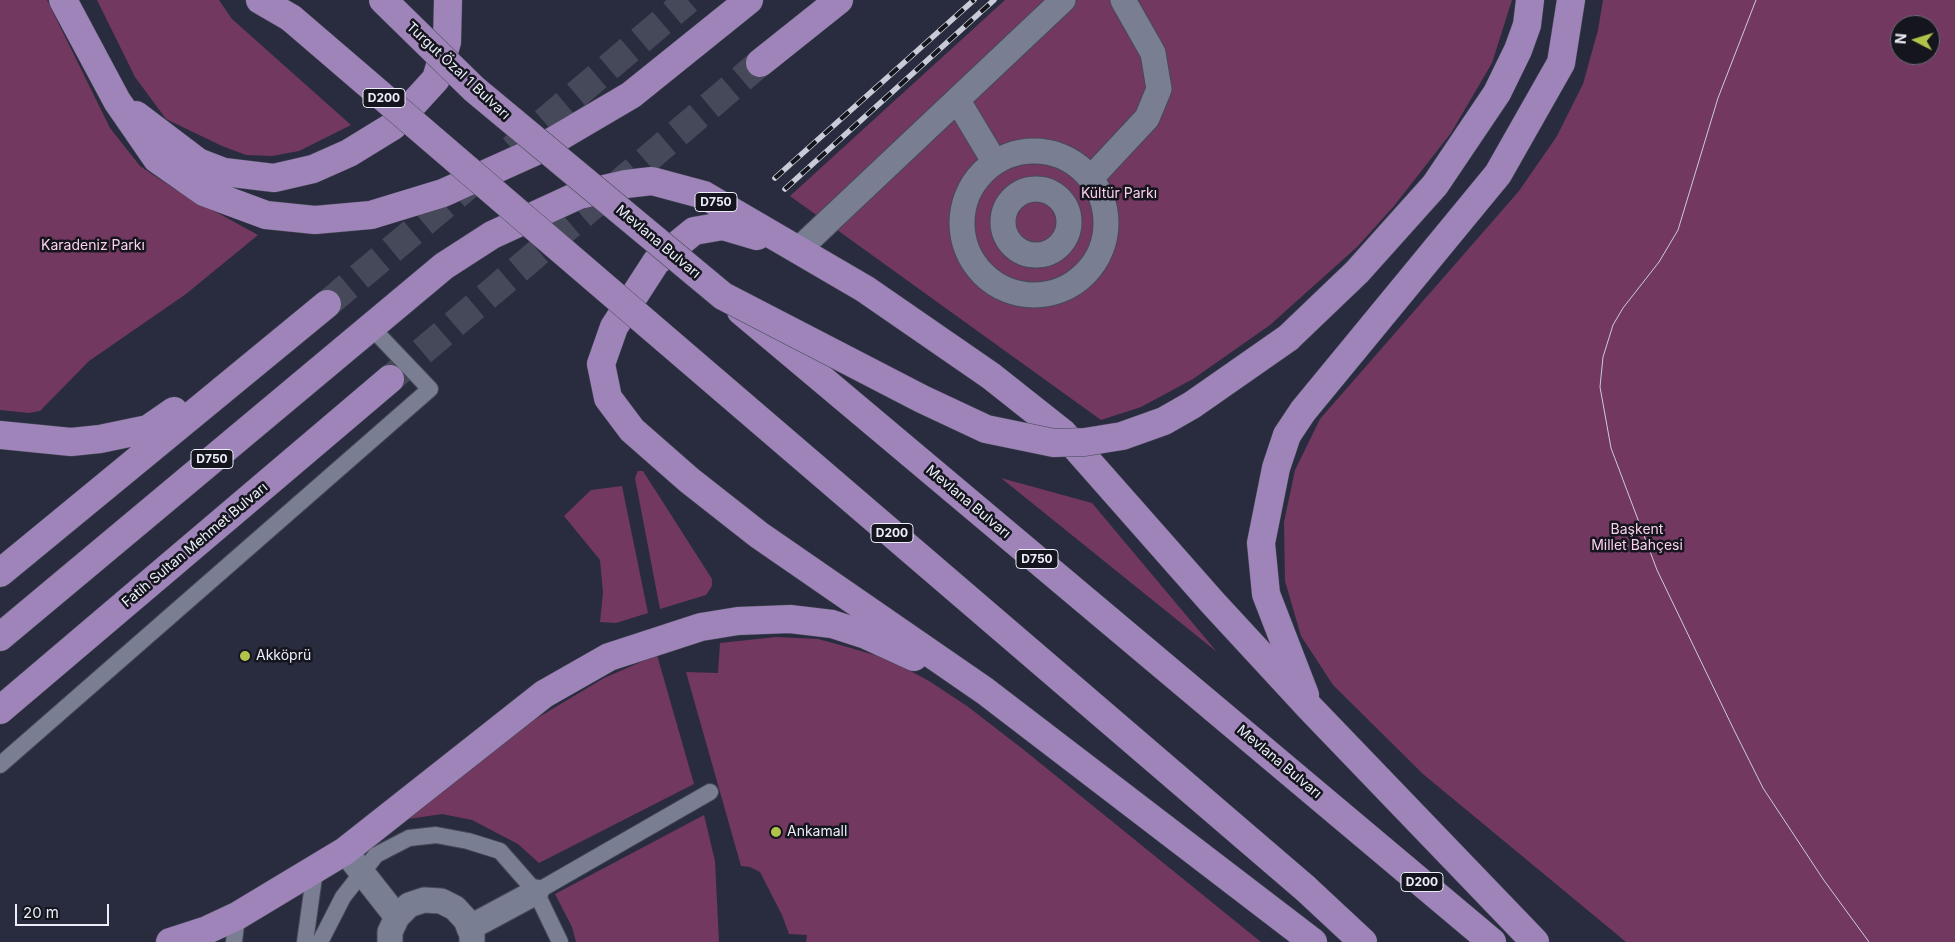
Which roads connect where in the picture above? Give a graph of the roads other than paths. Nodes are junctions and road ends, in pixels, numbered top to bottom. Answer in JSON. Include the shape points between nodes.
{"nodes":[{"id":1,"x":63,"y":0,"type":"edge"},
{"id":2,"x":260,"y":0,"type":"edge"},
{"id":3,"x":383,"y":0,"type":"edge"},
{"id":4,"x":448,"y":0,"type":"edge"},
{"id":5,"x":749,"y":0,"type":"edge"},
{"id":6,"x":840,"y":0,"type":"edge"},
{"id":7,"x":1063,"y":0,"type":"edge"},
{"id":8,"x":1122,"y":0,"type":"edge"},
{"id":9,"x":1530,"y":0,"type":"edge"},
{"id":10,"x":1571,"y":0,"type":"edge"},
{"id":11,"x":282,"y":9,"type":"edge"},
{"id":12,"x":760,"y":63,"type":"tunnel mouth"},
{"id":13,"x":116,"y":101,"type":"junction"},
{"id":14,"x":958,"y":101,"type":"junction"},
{"id":15,"x":536,"y":140,"type":"joint"},
{"id":16,"x":999,"y":159,"type":"junction"},
{"id":17,"x":1095,"y":185,"type":"junction"},
{"id":18,"x":1017,"y":195,"type":"junction"},
{"id":19,"x":1066,"y":208,"type":"junction"},
{"id":20,"x":1006,"y":237,"type":"junction"},
{"id":21,"x":798,"y":250,"type":"junction"},
{"id":22,"x":968,"y":252,"type":"junction"},
{"id":23,"x":1052,"y":252,"type":"junction"},
{"id":24,"x":1071,"y":284,"type":"junction"},
{"id":25,"x":723,"y":296,"type":"junction"},
{"id":26,"x":370,"y":326,"type":"junction"},
{"id":27,"x":390,"y":379,"type":"tunnel mouth"},
{"id":28,"x":0,"y":435,"type":"edge"},
{"id":29,"x":0,"y":573,"type":"edge"},
{"id":30,"x":0,"y":637,"type":"edge"},
{"id":31,"x":985,"y":691,"type":"junction"},
{"id":32,"x":1310,"y":708,"type":"junction"},
{"id":33,"x":0,"y":710,"type":"edge"},
{"id":34,"x":0,"y":765,"type":"edge"},
{"id":35,"x":710,"y":792,"type":"dead end"},
{"id":36,"x":1351,"y":822,"type":"joint"},
{"id":37,"x":353,"y":861,"type":"junction"},
{"id":38,"x":315,"y":870,"type":"junction"},
{"id":39,"x":536,"y":892,"type":"junction"},
{"id":40,"x":397,"y":916,"type":"junction"},
{"id":41,"x":235,"y":929,"type":"edge"},
{"id":42,"x":470,"y":935,"type":"edge"},
{"id":43,"x":170,"y":942,"type":"edge"},
{"id":44,"x":305,"y":942,"type":"edge"},
{"id":45,"x":320,"y":942,"type":"edge"},
{"id":46,"x":390,"y":942,"type":"edge"},
{"id":47,"x":560,"y":942,"type":"edge"},
{"id":48,"x":1313,"y":942,"type":"edge"},
{"id":49,"x":1363,"y":942,"type":"edge"},
{"id":50,"x":1492,"y":942,"type":"edge"},
{"id":51,"x":1535,"y":942,"type":"edge"}],
"edges":[{"from":1,"to":13,"type":"highway"},
{"from":2,"to":11,"type":"highway"},
{"from":3,"to":15,"type":"highway","name":"Turgut Özal 1 Bulvarı","bridge":true,"via":[[474,89]]},
{"from":4,"to":13,"type":"highway","via":[[447,42],[436,79],[394,126],[349,153],[313,168],[274,178],[224,172],[198,162]]},
{"from":5,"to":13,"type":"highway","via":[[631,94],[534,152],[443,193],[372,215],[316,220],[266,215],[204,192],[157,158]]},
{"from":6,"to":12,"type":"highway"},
{"from":7,"to":14,"type":"street"},
{"from":8,"to":17,"type":"street","via":[[1153,54],[1159,89],[1147,118]]},
{"from":9,"to":25,"type":"highway","bridge":true,"via":[[1527,25],[1497,93],[1435,185],[1357,272],[1288,338],[1164,421],[1122,436],[1085,442],[1054,442],[986,428]]},
{"from":10,"to":32,"type":"highway","via":[[1561,63],[1498,174],[1303,411],[1287,435],[1276,468],[1261,543],[1266,594]]},
{"from":11,"to":49,"type":"highway","number":"D200","bridge":true,"via":[[1306,888]]},
{"from":14,"to":16,"type":"street"},
{"from":14,"to":21,"type":"street"},
{"from":15,"to":25,"type":"highway","name":"Mevlana Bulvarı","bridge":true},
{"from":16,"to":17,"type":"street","via":[[1024,150],[1055,153],[1069,159]]},
{"from":16,"to":18,"type":"street"},
{"from":16,"to":22,"type":"street","via":[[981,172],[964,202],[962,236]]},
{"from":17,"to":19,"type":"street"},
{"from":17,"to":24,"type":"street","via":[[1105,208],[1105,239],[1092,266]]},
{"from":18,"to":19,"type":"street","via":[[1028,190],[1049,191]]},
{"from":18,"to":20,"type":"street","via":[[1004,212],[1002,224]]},
{"from":19,"to":23,"type":"street","via":[[1069,216],[1066,237]]},
{"from":20,"to":22,"type":"street"},
{"from":20,"to":23,"type":"street","via":[[1019,252],[1030,256]]},
{"from":21,"to":26,"type":"highway","number":"D750","via":[[704,195],[652,181],[626,184],[579,195],[492,235],[437,271]]},
{"from":21,"to":31,"type":"highway","via":[[723,226],[694,231],[656,262],[614,327],[601,364],[608,398],[632,430],[731,513]]},
{"from":21,"to":32,"type":"highway","number":"D750","via":[[865,289],[991,376],[1063,433],[1213,604]]},
{"from":22,"to":24,"type":"street","via":[[988,279],[1018,294],[1036,296],[1052,293]]},
{"from":23,"to":24,"type":"street"},
{"from":25,"to":36,"type":"highway","name":"Mevlana Bulvarı","number":"D750","bridge":true},
{"from":26,"to":30,"type":"highway","number":"D750"},
{"from":26,"to":34,"type":"lane","via":[[430,389]]},
{"from":27,"to":33,"type":"highway","name":"Fatih Sultan Mehmet Bulvarı"},
{"from":28,"to":29,"type":"highway","via":[[71,442],[123,436],[148,429],[328,304]]},
{"from":31,"to":37,"type":"highway","via":[[875,639],[832,624],[790,619],[701,626],[609,657],[544,694]]},
{"from":31,"to":48,"type":"highway"},
{"from":32,"to":51,"type":"highway"},
{"from":35,"to":39,"type":"lane"},
{"from":36,"to":50,"type":"highway","name":"Mevlana Bulvarı","number":"D200"},
{"from":37,"to":38,"type":"highway"},
{"from":37,"to":39,"type":"lane","via":[[409,838],[436,835],[500,851]]},
{"from":37,"to":40,"type":"street"},
{"from":37,"to":45,"type":"lane","via":[[343,897]]},
{"from":38,"to":41,"type":"highway"},
{"from":38,"to":44,"type":"lane"},
{"from":39,"to":42,"type":"street"},
{"from":39,"to":47,"type":"lane"},
{"from":40,"to":42,"type":"street","via":[[424,900],[441,901],[455,908],[466,920]]},
{"from":40,"to":46,"type":"street","via":[[390,932]]},
{"from":41,"to":43,"type":"highway","via":[[207,930]]}]}
